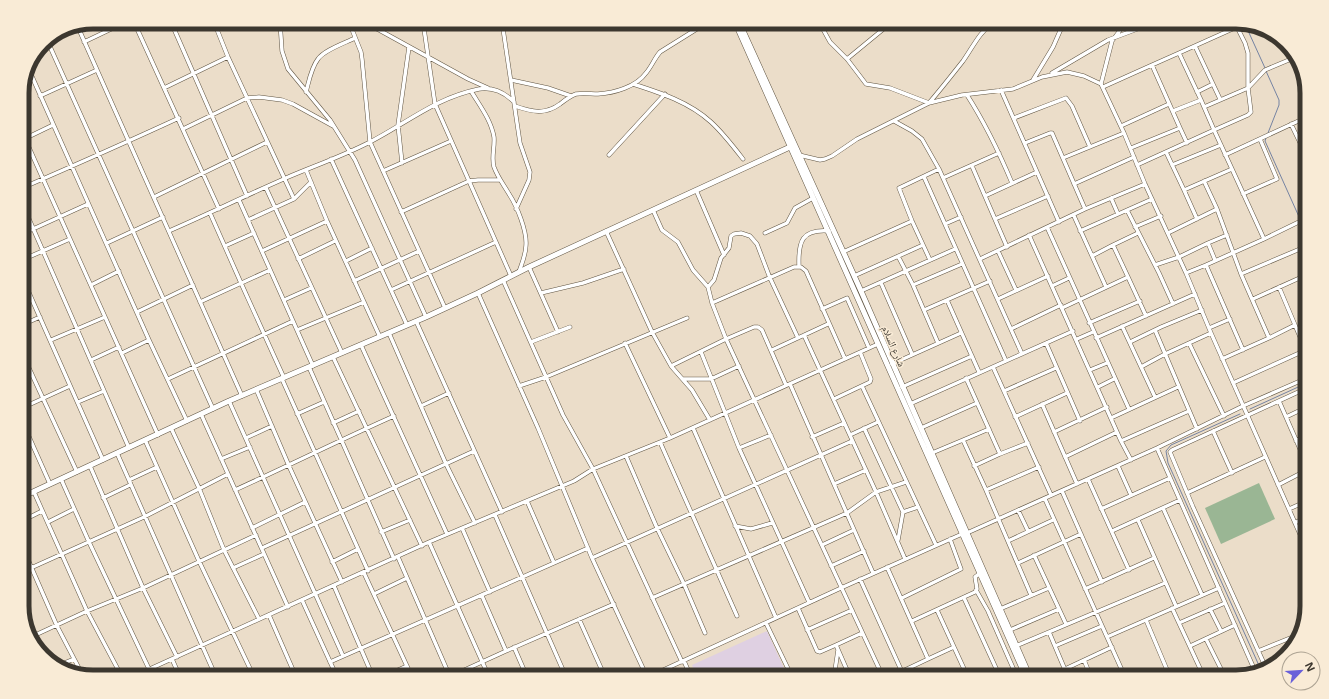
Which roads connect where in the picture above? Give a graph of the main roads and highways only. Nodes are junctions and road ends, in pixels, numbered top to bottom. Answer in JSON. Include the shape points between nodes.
{"nodes":[{"id":1,"x":738,"y":29,"type":"edge"},
{"id":2,"x":742,"y":29,"type":"edge"},
{"id":3,"x":790,"y":147,"type":"junction"},
{"id":4,"x":29,"y":494,"type":"edge"},
{"id":5,"x":965,"y":534,"type":"junction"},
{"id":6,"x":1023,"y":670,"type":"edge"},
{"id":7,"x":1027,"y":670,"type":"edge"}],
"edges":[{"from":1,"to":3,"type":"main road","name":"شارع السلام"},
{"from":2,"to":5,"type":"main road","name":"شارع السلام","via":[[861,291]]},
{"from":3,"to":4,"type":"main road","via":[[426,317],[229,401]]},
{"from":3,"to":5,"type":"main road","name":"شارع السلام"},
{"from":5,"to":6,"type":"main road","name":"شارع السلام","via":[[979,574]]},
{"from":5,"to":7,"type":"main road","name":"شارع السلام"}]}
